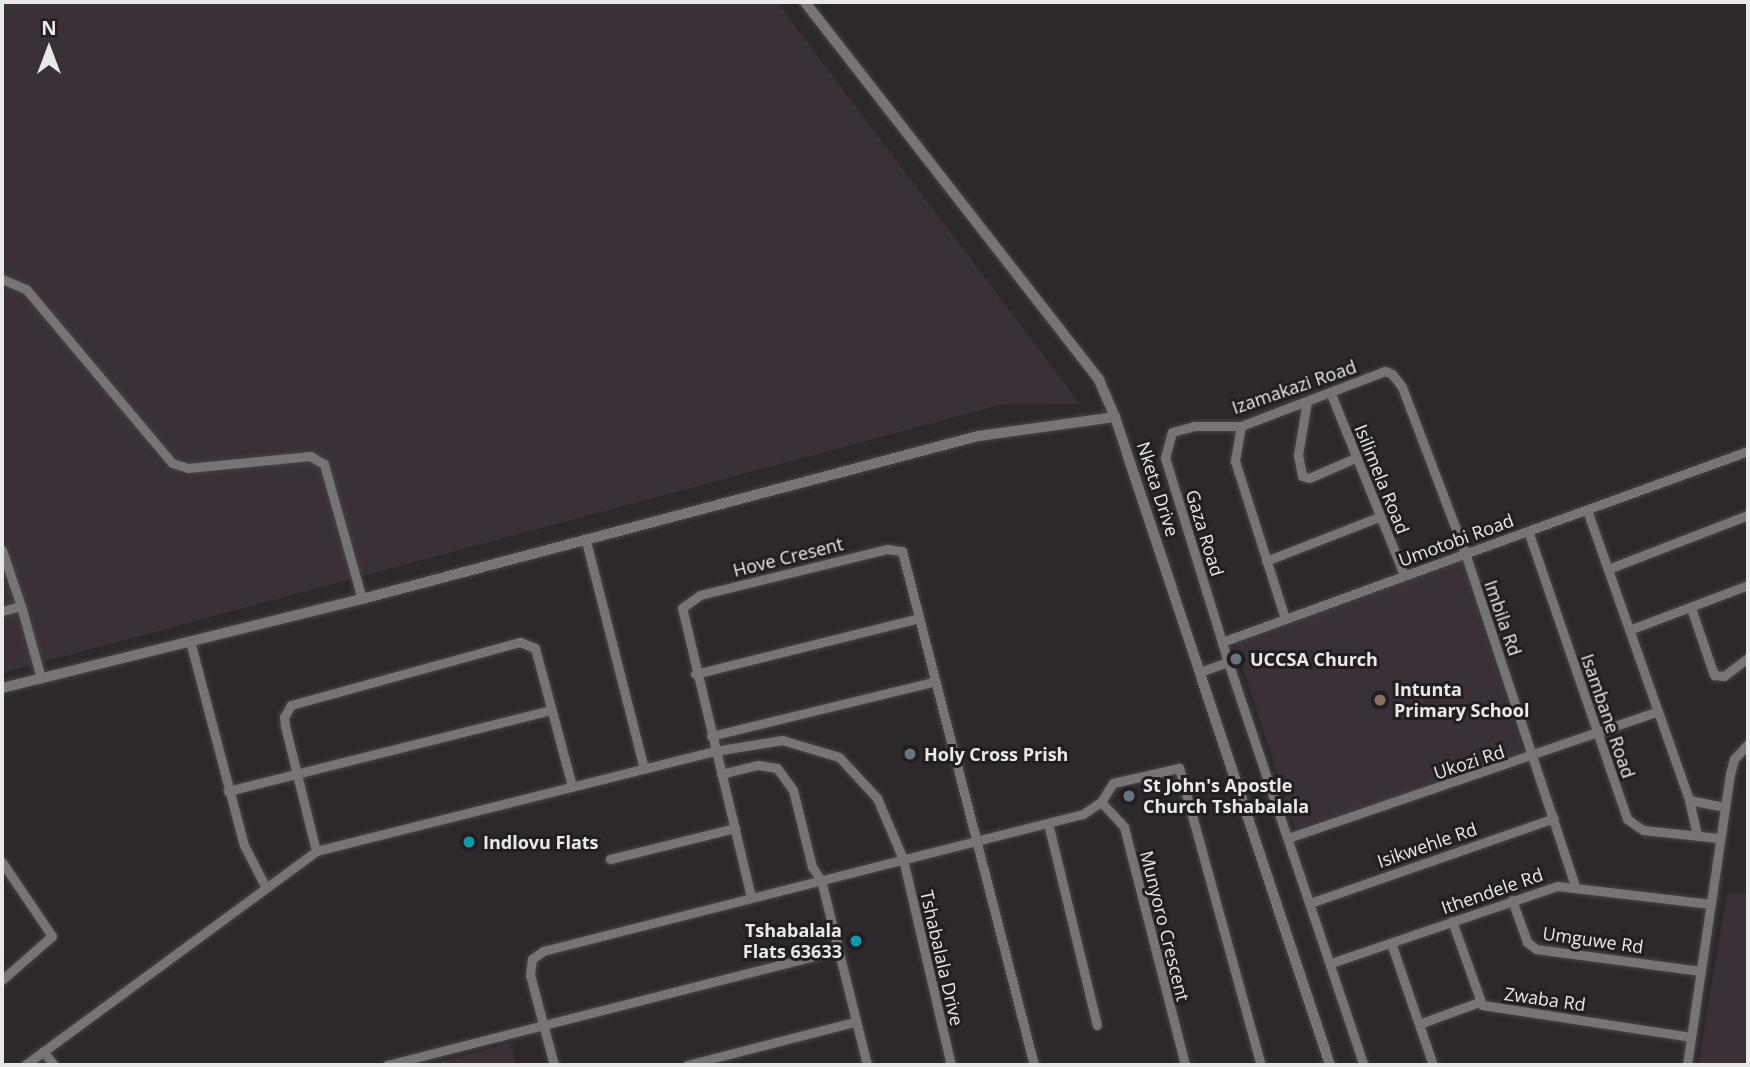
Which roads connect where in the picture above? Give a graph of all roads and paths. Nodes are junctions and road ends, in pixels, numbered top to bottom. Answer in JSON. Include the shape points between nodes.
{"nodes":[{"id":1,"x":805,"y":2,"type":"edge"},
{"id":2,"x":2,"y":279,"type":"edge"},
{"id":3,"x":1385,"y":371,"type":"joint"},
{"id":4,"x":1331,"y":394,"type":"junction"},
{"id":5,"x":1307,"y":401,"type":"junction"},
{"id":6,"x":1115,"y":417,"type":"junction"},
{"id":7,"x":1241,"y":426,"type":"junction"},
{"id":8,"x":1172,"y":432,"type":"joint"},
{"id":9,"x":1748,"y":452,"type":"edge"},
{"id":10,"x":1355,"y":458,"type":"junction"},
{"id":11,"x":1587,"y":510,"type":"junction"},
{"id":12,"x":1748,"y":515,"type":"edge"},
{"id":13,"x":1379,"y":517,"type":"junction"},
{"id":14,"x":1528,"y":531,"type":"junction"},
{"id":15,"x":586,"y":541,"type":"junction"},
{"id":16,"x":2,"y":550,"type":"edge"},
{"id":17,"x":1465,"y":553,"type":"junction"},
{"id":18,"x":1266,"y":561,"type":"junction"},
{"id":19,"x":1608,"y":569,"type":"junction"},
{"id":20,"x":1404,"y":575,"type":"junction"},
{"id":21,"x":1748,"y":585,"type":"edge"},
{"id":22,"x":362,"y":599,"type":"junction"},
{"id":23,"x":21,"y":606,"type":"junction"},
{"id":24,"x":1691,"y":608,"type":"junction"},
{"id":25,"x":2,"y":611,"type":"edge"},
{"id":26,"x":919,"y":618,"type":"junction"},
{"id":27,"x":1285,"y":619,"type":"junction"},
{"id":28,"x":1629,"y":629,"type":"junction"},
{"id":29,"x":190,"y":641,"type":"junction"},
{"id":30,"x":1222,"y":642,"type":"junction"},
{"id":31,"x":1748,"y":658,"type":"edge"},
{"id":32,"x":1228,"y":662,"type":"junction"},
{"id":33,"x":1200,"y":672,"type":"junction"},
{"id":34,"x":695,"y":674,"type":"junction"},
{"id":35,"x":41,"y":678,"type":"junction"},
{"id":36,"x":933,"y":682,"type":"junction"},
{"id":37,"x":2,"y":688,"type":"edge"},
{"id":38,"x":551,"y":710,"type":"junction"},
{"id":39,"x":1658,"y":711,"type":"junction"},
{"id":40,"x":1598,"y":733,"type":"junction"},
{"id":41,"x":711,"y":736,"type":"junction"},
{"id":42,"x":1748,"y":744,"type":"edge"},
{"id":43,"x":715,"y":751,"type":"junction"},
{"id":44,"x":1534,"y":757,"type":"junction"},
{"id":45,"x":643,"y":768,"type":"junction"},
{"id":46,"x":721,"y":774,"type":"junction"},
{"id":47,"x":298,"y":775,"type":"junction"},
{"id":48,"x":572,"y":786,"type":"junction"},
{"id":49,"x":228,"y":791,"type":"junction"},
{"id":50,"x":1689,"y":800,"type":"junction"},
{"id":51,"x":1101,"y":802,"type":"junction"},
{"id":52,"x":1725,"y":807,"type":"junction"},
{"id":53,"x":1554,"y":818,"type":"junction"},
{"id":54,"x":1048,"y":822,"type":"junction"},
{"id":55,"x":735,"y":828,"type":"junction"},
{"id":56,"x":1697,"y":836,"type":"junction"},
{"id":57,"x":1288,"y":838,"type":"junction"},
{"id":58,"x":1719,"y":838,"type":"junction"},
{"id":59,"x":979,"y":841,"type":"junction"},
{"id":60,"x":316,"y":851,"type":"junction"},
{"id":61,"x":610,"y":859,"type":"dead end"},
{"id":62,"x":903,"y":859,"type":"junction"},
{"id":63,"x":2,"y":862,"type":"edge"},
{"id":64,"x":821,"y":880,"type":"junction"},
{"id":65,"x":1575,"y":885,"type":"junction"},
{"id":66,"x":265,"y":886,"type":"junction"},
{"id":67,"x":751,"y":897,"type":"junction"},
{"id":68,"x":1512,"y":900,"type":"junction"},
{"id":69,"x":1310,"y":903,"type":"junction"},
{"id":70,"x":1711,"y":904,"type":"junction"},
{"id":71,"x":1452,"y":921,"type":"junction"},
{"id":72,"x":1391,"y":943,"type":"junction"},
{"id":73,"x":838,"y":950,"type":"junction"},
{"id":74,"x":1331,"y":963,"type":"junction"},
{"id":75,"x":1701,"y":971,"type":"junction"},
{"id":76,"x":2,"y":980,"type":"edge"},
{"id":77,"x":1479,"y":1002,"type":"junction"},
{"id":78,"x":855,"y":1022,"type":"junction"},
{"id":79,"x":1419,"y":1024,"type":"junction"},
{"id":80,"x":1097,"y":1025,"type":"dead end"},
{"id":81,"x":542,"y":1026,"type":"junction"},
{"id":82,"x":1691,"y":1037,"type":"junction"},
{"id":83,"x":43,"y":1051,"type":"junction"},
{"id":84,"x":25,"y":1065,"type":"edge"},
{"id":85,"x":54,"y":1065,"type":"edge"},
{"id":86,"x":387,"y":1065,"type":"edge"},
{"id":87,"x":554,"y":1065,"type":"edge"},
{"id":88,"x":687,"y":1065,"type":"edge"},
{"id":89,"x":867,"y":1065,"type":"edge"},
{"id":90,"x":951,"y":1065,"type":"edge"},
{"id":91,"x":1034,"y":1065,"type":"edge"},
{"id":92,"x":1185,"y":1065,"type":"edge"},
{"id":93,"x":1261,"y":1065,"type":"edge"},
{"id":94,"x":1330,"y":1065,"type":"edge"},
{"id":95,"x":1364,"y":1065,"type":"edge"},
{"id":96,"x":1433,"y":1065,"type":"edge"},
{"id":97,"x":1687,"y":1065,"type":"edge"}],
"edges":[{"from":1,"to":6,"type":"street","name":"Nketa Drive","via":[[1099,380]]},
{"from":2,"to":22,"type":"street","via":[[26,289],[172,463],[188,467],[310,456],[324,464]]},
{"from":3,"to":4,"type":"street","name":"Izamakazi Road"},
{"from":3,"to":17,"type":"street","name":"Imbila Rd","via":[[1402,387]]},
{"from":4,"to":5,"type":"street","name":"Izamakazi Road"},
{"from":4,"to":10,"type":"street","name":"Isilimela Road"},
{"from":5,"to":7,"type":"street","name":"Izamakazi Road"},
{"from":5,"to":10,"type":"street","via":[[1298,455],[1302,476],[1309,478]]},
{"from":6,"to":15,"type":"street","via":[[978,436]]},
{"from":6,"to":33,"type":"street","name":"Nketa Drive"},
{"from":7,"to":8,"type":"street","name":"Izamakazi Road","via":[[1194,426]]},
{"from":7,"to":18,"type":"street","via":[[1235,461]]},
{"from":8,"to":30,"type":"street","name":"Gaza Road","via":[[1165,458]]},
{"from":9,"to":11,"type":"street","name":"Umotobi Road"},
{"from":10,"to":13,"type":"street","name":"Isilimela Road"},
{"from":11,"to":14,"type":"street","name":"Umotobi Road"},
{"from":11,"to":19,"type":"street"},
{"from":12,"to":19,"type":"street"},
{"from":13,"to":18,"type":"street"},
{"from":13,"to":20,"type":"street","name":"Isilimela Road"},
{"from":14,"to":17,"type":"street","name":"Umotobi Road"},
{"from":14,"to":40,"type":"street","name":"Isambane Road"},
{"from":15,"to":22,"type":"street"},
{"from":15,"to":45,"type":"street"},
{"from":16,"to":23,"type":"street"},
{"from":17,"to":20,"type":"street","name":"Umotobi Road"},
{"from":17,"to":44,"type":"street","name":"Imbila Rd"},
{"from":18,"to":27,"type":"street"},
{"from":19,"to":28,"type":"street"},
{"from":20,"to":27,"type":"street","name":"Umotobi Road"},
{"from":21,"to":24,"type":"street"},
{"from":22,"to":29,"type":"street"},
{"from":23,"to":25,"type":"street"},
{"from":23,"to":35,"type":"street"},
{"from":24,"to":28,"type":"street"},
{"from":24,"to":31,"type":"street","via":[[1717,677]]},
{"from":26,"to":34,"type":"street"},
{"from":26,"to":34,"type":"street","name":"Hove Cresent","via":[[906,555],[892,548],[700,595],[682,608]]},
{"from":26,"to":36,"type":"street","name":"Hove Cresent"},
{"from":27,"to":30,"type":"street","name":"Umotobi Road"},
{"from":28,"to":39,"type":"street"},
{"from":29,"to":35,"type":"street"},
{"from":29,"to":49,"type":"street"},
{"from":30,"to":32,"type":"street"},
{"from":32,"to":33,"type":"street"},
{"from":32,"to":57,"type":"street"},
{"from":33,"to":94,"type":"street","name":"Nketa Drive"},
{"from":34,"to":41,"type":"street","name":"Hove Cresent"},
{"from":35,"to":37,"type":"street"},
{"from":36,"to":41,"type":"street"},
{"from":36,"to":59,"type":"street","name":"Hove Cresent"},
{"from":38,"to":47,"type":"street"},
{"from":38,"to":47,"type":"street","via":[[535,648],[520,642],[298,701],[284,717]]},
{"from":38,"to":48,"type":"street"},
{"from":39,"to":40,"type":"street","name":"Ukozi Rd"},
{"from":39,"to":50,"type":"street"},
{"from":40,"to":44,"type":"street","name":"Ukozi Rd"},
{"from":40,"to":56,"type":"street","name":"Isambane Road","via":[[1627,820],[1643,830]]},
{"from":41,"to":43,"type":"street","name":"Hove Cresent"},
{"from":42,"to":52,"type":"street","via":[[1734,759]]},
{"from":43,"to":45,"type":"street","name":"Tshabalala Drive"},
{"from":43,"to":46,"type":"street","name":"Hove Cresent"},
{"from":43,"to":62,"type":"street","name":"Tshabalala Drive","via":[[782,740],[839,757],[877,798]]},
{"from":44,"to":53,"type":"street","name":"Imbila Rd"},
{"from":44,"to":57,"type":"street","name":"Ukozi Rd"},
{"from":45,"to":48,"type":"street","name":"Tshabalala Drive"},
{"from":46,"to":55,"type":"street","name":"Hove Cresent"},
{"from":46,"to":64,"type":"street","via":[[758,765],[776,768],[793,790],[812,867]]},
{"from":47,"to":49,"type":"street"},
{"from":47,"to":60,"type":"street"},
{"from":48,"to":60,"type":"street","name":"Tshabalala Drive"},
{"from":49,"to":66,"type":"street","via":[[248,857]]},
{"from":50,"to":52,"type":"street"},
{"from":50,"to":56,"type":"street"},
{"from":51,"to":54,"type":"street","via":[[1083,814]]},
{"from":51,"to":92,"type":"street","name":"Munyoro Crescent","via":[[1124,827]]},
{"from":51,"to":93,"type":"street","via":[[1113,783],[1179,768]]},
{"from":52,"to":58,"type":"street"},
{"from":53,"to":65,"type":"street","name":"Imbila Rd"},
{"from":53,"to":69,"type":"street","name":"Isikwehle Rd"},
{"from":54,"to":59,"type":"street"},
{"from":54,"to":80,"type":"street"},
{"from":55,"to":61,"type":"street"},
{"from":55,"to":67,"type":"street","name":"Hove Cresent"},
{"from":56,"to":58,"type":"street","name":"Isambane Road"},
{"from":57,"to":69,"type":"street"},
{"from":58,"to":70,"type":"street"},
{"from":59,"to":62,"type":"street"},
{"from":59,"to":91,"type":"street"},
{"from":60,"to":66,"type":"street"},
{"from":62,"to":64,"type":"street"},
{"from":62,"to":90,"type":"street","name":"Tshabalala Drive"},
{"from":63,"to":76,"type":"street","via":[[52,936]]},
{"from":64,"to":67,"type":"street"},
{"from":64,"to":73,"type":"street"},
{"from":65,"to":68,"type":"street","name":"Ithendele Rd"},
{"from":65,"to":70,"type":"street","name":"Ithendele Rd"},
{"from":66,"to":83,"type":"street"},
{"from":67,"to":81,"type":"street","via":[[536,955],[530,975]]},
{"from":68,"to":71,"type":"street","name":"Ithendele Rd"},
{"from":68,"to":75,"type":"street","name":"Umguwe Rd","via":[[1527,942],[1536,949]]},
{"from":69,"to":74,"type":"street"},
{"from":70,"to":75,"type":"street"},
{"from":71,"to":72,"type":"street","name":"Ithendele Rd"},
{"from":71,"to":77,"type":"street","name":"Zwaba Rd"},
{"from":72,"to":74,"type":"street","name":"Ithendele Rd"},
{"from":72,"to":79,"type":"street"},
{"from":73,"to":78,"type":"street"},
{"from":73,"to":81,"type":"street"},
{"from":74,"to":95,"type":"street"},
{"from":75,"to":82,"type":"street"},
{"from":77,"to":79,"type":"street"},
{"from":77,"to":82,"type":"street","name":"Zwaba Rd"},
{"from":78,"to":88,"type":"street"},
{"from":78,"to":89,"type":"street"},
{"from":79,"to":96,"type":"street"},
{"from":81,"to":86,"type":"street"},
{"from":81,"to":87,"type":"street"},
{"from":82,"to":97,"type":"street"},
{"from":83,"to":84,"type":"street"},
{"from":83,"to":85,"type":"street"}]}
